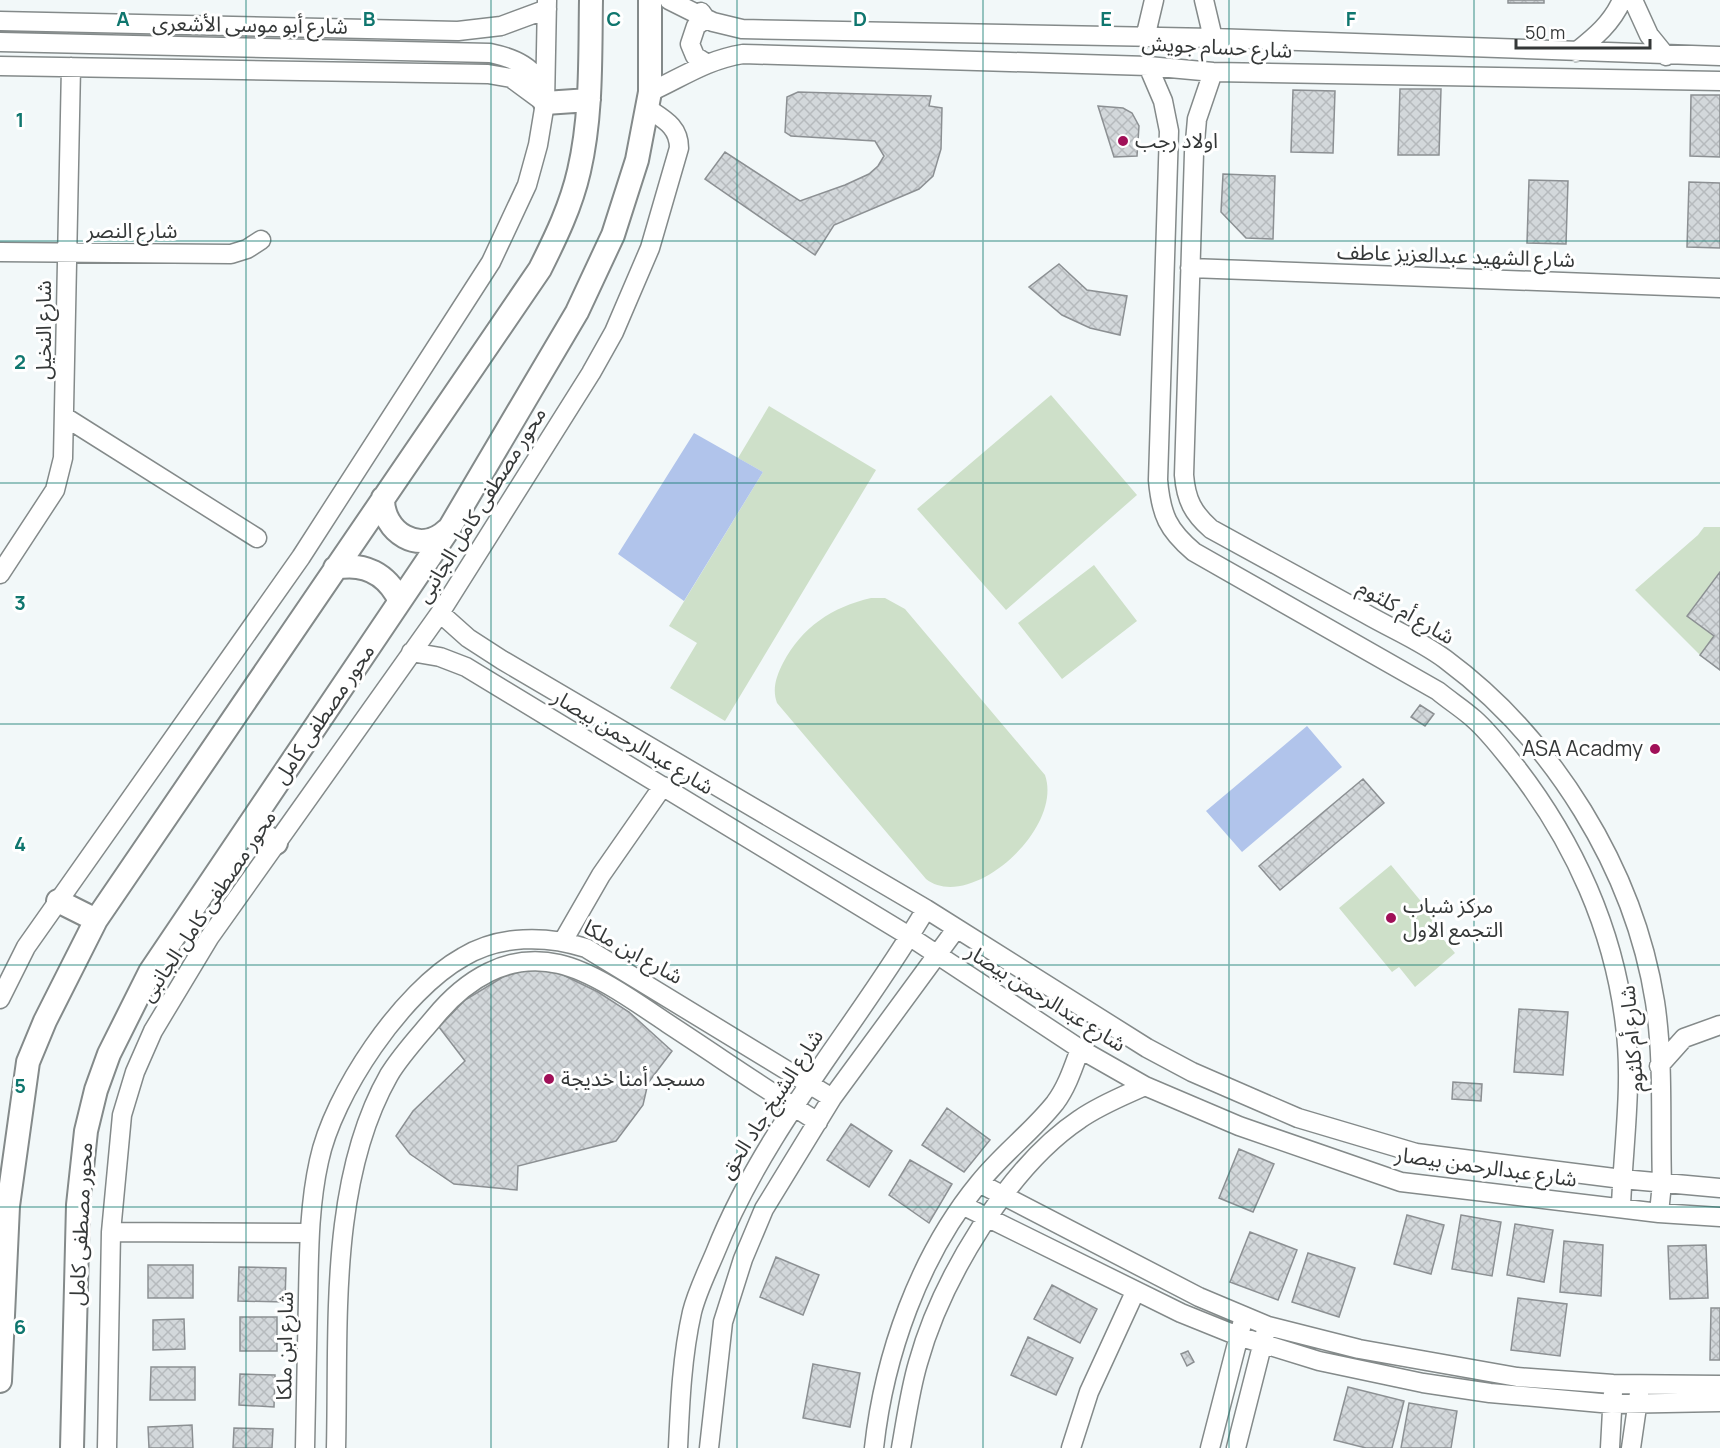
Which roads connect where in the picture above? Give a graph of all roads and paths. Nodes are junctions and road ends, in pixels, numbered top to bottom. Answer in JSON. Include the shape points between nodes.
{"nodes":[{"id":1,"x":591,"y":0,"type":"edge"},
{"id":2,"x":650,"y":0,"type":"edge"},
{"id":3,"x":669,"y":0,"type":"edge"},
{"id":4,"x":692,"y":0,"type":"edge"},
{"id":5,"x":1154,"y":0,"type":"edge"},
{"id":6,"x":1204,"y":0,"type":"edge"},
{"id":7,"x":1622,"y":0,"type":"edge"},
{"id":8,"x":1633,"y":0,"type":"edge"},
{"id":9,"x":547,"y":5,"type":"edge"},
{"id":10,"x":706,"y":19,"type":"junction"},
{"id":11,"x":0,"y":21,"type":"edge"},
{"id":12,"x":921,"y":32,"type":"junction"},
{"id":13,"x":1145,"y":38,"type":"junction"},
{"id":14,"x":1213,"y":38,"type":"junction"},
{"id":15,"x":0,"y":42,"type":"edge"},
{"id":16,"x":1454,"y":48,"type":"junction"},
{"id":17,"x":1576,"y":52,"type":"junction"},
{"id":18,"x":1666,"y":56,"type":"junction"},
{"id":19,"x":1720,"y":56,"type":"edge"},
{"id":20,"x":921,"y":60,"type":"junction"},
{"id":21,"x":706,"y":63,"type":"junction"},
{"id":22,"x":0,"y":66,"type":"edge"},
{"id":23,"x":1149,"y":66,"type":"junction"},
{"id":24,"x":71,"y":68,"type":"junction"},
{"id":25,"x":1213,"y":72,"type":"junction"},
{"id":26,"x":1453,"y":76,"type":"junction"},
{"id":27,"x":1720,"y":81,"type":"edge"},
{"id":28,"x":589,"y":100,"type":"junction"},
{"id":29,"x":648,"y":100,"type":"junction"},
{"id":30,"x":544,"y":103,"type":"junction"},
{"id":31,"x":261,"y":240,"type":"dead end"},
{"id":32,"x":0,"y":252,"type":"edge"},
{"id":33,"x":66,"y":254,"type":"junction"},
{"id":34,"x":1190,"y":268,"type":"junction"},
{"id":35,"x":1720,"y":288,"type":"edge"},
{"id":36,"x":1161,"y":382,"type":"junction"},
{"id":37,"x":1189,"y":382,"type":"junction"},
{"id":38,"x":65,"y":417,"type":"junction"},
{"id":39,"x":382,"y":498,"type":"junction"},
{"id":40,"x":450,"y":526,"type":"junction"},
{"id":41,"x":257,"y":538,"type":"dead end"},
{"id":42,"x":335,"y":568,"type":"junction"},
{"id":43,"x":0,"y":574,"type":"edge"},
{"id":44,"x":400,"y":601,"type":"junction"},
{"id":45,"x":440,"y":613,"type":"junction"},
{"id":46,"x":411,"y":652,"type":"junction"},
{"id":47,"x":663,"y":786,"type":"junction"},
{"id":48,"x":249,"y":825,"type":"junction"},
{"id":49,"x":276,"y":843,"type":"junction"},
{"id":50,"x":58,"y":901,"type":"junction"},
{"id":51,"x":926,"y":909,"type":"junction"},
{"id":52,"x":96,"y":920,"type":"junction"},
{"id":53,"x":956,"y":929,"type":"junction"},
{"id":54,"x":909,"y":936,"type":"junction"},
{"id":55,"x":563,"y":940,"type":"junction"},
{"id":56,"x":938,"y":955,"type":"junction"},
{"id":57,"x":612,"y":962,"type":"junction"},
{"id":58,"x":602,"y":983,"type":"junction"},
{"id":59,"x":0,"y":999,"type":"edge"},
{"id":60,"x":1720,"y":1025,"type":"edge"},
{"id":61,"x":1080,"y":1049,"type":"junction"},
{"id":62,"x":1659,"y":1066,"type":"junction"},
{"id":63,"x":809,"y":1083,"type":"junction"},
{"id":64,"x":1145,"y":1086,"type":"junction"},
{"id":65,"x":832,"y":1098,"type":"junction"},
{"id":66,"x":795,"y":1108,"type":"junction"},
{"id":67,"x":818,"y":1122,"type":"junction"},
{"id":68,"x":1622,"y":1179,"type":"junction"},
{"id":69,"x":6,"y":1182,"type":"edge"},
{"id":70,"x":979,"y":1183,"type":"junction"},
{"id":71,"x":1662,"y":1183,"type":"junction"},
{"id":72,"x":1720,"y":1188,"type":"edge"},
{"id":73,"x":1003,"y":1195,"type":"junction"},
{"id":74,"x":962,"y":1205,"type":"junction"},
{"id":75,"x":1621,"y":1207,"type":"junction"},
{"id":76,"x":1659,"y":1213,"type":"junction"},
{"id":77,"x":1720,"y":1217,"type":"edge"},
{"id":78,"x":988,"y":1218,"type":"junction"},
{"id":79,"x":111,"y":1232,"type":"junction"},
{"id":80,"x":309,"y":1233,"type":"junction"},
{"id":81,"x":1135,"y":1292,"type":"junction"},
{"id":82,"x":1245,"y":1317,"type":"junction"},
{"id":83,"x":1265,"y":1334,"type":"junction"},
{"id":84,"x":1238,"y":1336,"type":"junction"},
{"id":85,"x":0,"y":1381,"type":"edge"},
{"id":86,"x":1613,"y":1384,"type":"junction"},
{"id":87,"x":1640,"y":1384,"type":"junction"},
{"id":88,"x":1720,"y":1384,"type":"edge"},
{"id":89,"x":1720,"y":1402,"type":"edge"},
{"id":90,"x":1612,"y":1404,"type":"junction"},
{"id":91,"x":1638,"y":1404,"type":"junction"},
{"id":92,"x":72,"y":1448,"type":"edge"},
{"id":93,"x":107,"y":1448,"type":"edge"},
{"id":94,"x":305,"y":1448,"type":"edge"},
{"id":95,"x":336,"y":1448,"type":"edge"},
{"id":96,"x":678,"y":1448,"type":"edge"},
{"id":97,"x":709,"y":1448,"type":"edge"},
{"id":98,"x":874,"y":1448,"type":"edge"},
{"id":99,"x":901,"y":1448,"type":"edge"},
{"id":100,"x":1071,"y":1448,"type":"edge"},
{"id":101,"x":1210,"y":1448,"type":"edge"},
{"id":102,"x":1236,"y":1448,"type":"edge"},
{"id":103,"x":1610,"y":1448,"type":"edge"},
{"id":104,"x":1632,"y":1448,"type":"edge"}],
"edges":[{"from":1,"to":28,"type":"main road"},
{"from":2,"to":29,"type":"main road","name":"محور مصطفى كامل"},
{"from":3,"to":10,"type":"street","name":"شارع حسام جويش"},
{"from":4,"to":10,"type":"street"},
{"from":5,"to":13,"type":"street"},
{"from":6,"to":14,"type":"street"},
{"from":7,"to":17,"type":"street","via":[[1599,35]]},
{"from":8,"to":18,"type":"street","via":[[1649,35]]},
{"from":9,"to":11,"type":"street","name":"شارع أبو موسى الأشعرى","via":[[501,26],[458,31]]},
{"from":9,"to":30,"type":"street"},
{"from":10,"to":12,"type":"street","name":"شارع حسام جويش","via":[[742,29]]},
{"from":10,"to":21,"type":"street","via":[[696,26],[690,44],[695,56]]},
{"from":12,"to":13,"type":"street","name":"شارع حسام جويش"},
{"from":12,"to":20,"type":"street"},
{"from":13,"to":14,"type":"street","name":"شارع حسام جويش"},
{"from":14,"to":16,"type":"street","name":"شارع حسام جويش"},
{"from":15,"to":30,"type":"street","name":"شارع أبو موسى الأشعرى","via":[[490,53],[506,56],[533,71],[541,84]]},
{"from":16,"to":17,"type":"street","name":"شارع حسام جويش"},
{"from":16,"to":26,"type":"street"},
{"from":17,"to":18,"type":"street","name":"شارع حسام جويش"},
{"from":18,"to":19,"type":"street","name":"شارع حسام جويش"},
{"from":20,"to":21,"type":"street","name":"شارع حسام جويش","via":[[743,54]]},
{"from":20,"to":23,"type":"street","name":"شارع حسام جويش"},
{"from":21,"to":29,"type":"street","name":"شارع حسام جويش"},
{"from":22,"to":24,"type":"street"},
{"from":23,"to":25,"type":"street","name":"شارع حسام جويش"},
{"from":23,"to":36,"type":"street","name":"شارع أم كلثوم","via":[[1163,101],[1169,131]]},
{"from":24,"to":30,"type":"street","via":[[488,74],[511,78]]},
{"from":24,"to":33,"type":"street","name":"شارع النخيل"},
{"from":25,"to":26,"type":"street","name":"شارع حسام جويش"},
{"from":25,"to":34,"type":"street","name":"شارع أم كلثوم","via":[[1197,120]]},
{"from":26,"to":27,"type":"street","name":"شارع حسام جويش"},
{"from":28,"to":30,"type":"main road"},
{"from":28,"to":39,"type":"main road","via":[[584,147],[570,205],[540,269]]},
{"from":29,"to":40,"type":"main road","name":"محور مصطفى كامل","via":[[630,184],[597,272]]},
{"from":29,"to":45,"type":"street","name":"محور مصطفى كامل الجانبى","via":[[673,126],[679,148],[634,288],[591,373]]},
{"from":30,"to":50,"type":"street","via":[[527,185],[491,262],[301,557]]},
{"from":31,"to":33,"type":"street","name":"شارع النصر","via":[[231,254]]},
{"from":32,"to":33,"type":"street","name":"شارع النصر"},
{"from":33,"to":38,"type":"street","name":"شارع النخيل"},
{"from":34,"to":35,"type":"street","name":"شارع الشهيد عبدالعزيز عاطف"},
{"from":34,"to":37,"type":"street","name":"شارع أم كلثوم"},
{"from":36,"to":37,"type":"street"},
{"from":36,"to":68,"type":"street","name":"شارع أم كلثوم","via":[[1158,480],[1165,519],[1175,536],[1194,552],[1438,691],[1475,720],[1528,783],[1571,849],[1592,894],[1625,1024],[1628,1070]]},
{"from":37,"to":62,"type":"street","name":"شارع أم كلثوم","via":[[1184,475],[1189,503],[1197,516],[1211,529],[1443,658],[1501,705],[1576,801],[1605,852],[1643,945],[1655,1004]]},
{"from":38,"to":41,"type":"street"},
{"from":38,"to":43,"type":"street","name":"شارع النخيل","via":[[63,458],[55,490]]},
{"from":39,"to":40,"type":"main road","via":[[389,526],[404,537],[429,540]]},
{"from":39,"to":42,"type":"main road"},
{"from":40,"to":44,"type":"main road","name":"محور مصطفى كامل"},
{"from":42,"to":44,"type":"main road","via":[[355,566],[374,572],[390,584]]},
{"from":42,"to":52,"type":"main road"},
{"from":44,"to":48,"type":"main road","name":"محور مصطفى كامل"},
{"from":45,"to":46,"type":"street","name":"محور مصطفى كامل الجانبى"},
{"from":45,"to":51,"type":"street","name":"شارع عبدالرحمن بيصار","via":[[468,638],[502,660]]},
{"from":46,"to":47,"type":"street","name":"شارع عبدالرحمن بيصار","via":[[466,667]]},
{"from":46,"to":49,"type":"street","name":"محور مصطفى كامل الجانبى"},
{"from":47,"to":54,"type":"street","name":"شارع عبدالرحمن بيصار"},
{"from":47,"to":55,"type":"street","via":[[601,874]]},
{"from":48,"to":49,"type":"main road"},
{"from":48,"to":92,"type":"main road","name":"محور مصطفى كامل","via":[[150,972],[109,1054],[96,1090],[86,1131],[78,1205]]},
{"from":49,"to":79,"type":"street","name":"محور مصطفى كامل الجانبى","via":[[179,987],[135,1072],[122,1115]]},
{"from":50,"to":52,"type":"main road"},
{"from":50,"to":59,"type":"street","via":[[26,947]]},
{"from":51,"to":53,"type":"street","name":"شارع عبدالرحمن بيصار"},
{"from":51,"to":54,"type":"street","name":"شارع الشيخ جاد الحق"},
{"from":52,"to":69,"type":"main road","via":[[28,1062]]},
{"from":53,"to":56,"type":"street"},
{"from":53,"to":68,"type":"street","name":"شارع عبدالرحمن بيصار","via":[[1147,1048],[1298,1118],[1416,1153]]},
{"from":54,"to":56,"type":"street","name":"شارع عبدالرحمن بيصار"},
{"from":54,"to":63,"type":"street","name":"شارع الشيخ جاد الحق"},
{"from":55,"to":57,"type":"street","name":"شارع ابن ملكا"},
{"from":55,"to":80,"type":"street","name":"شارع ابن ملكا","via":[[537,938],[500,943],[464,956],[429,981],[396,1017],[362,1064],[337,1111],[319,1160]]},
{"from":56,"to":61,"type":"street","name":"شارع عبدالرحمن بيصار"},
{"from":56,"to":65,"type":"street"},
{"from":57,"to":58,"type":"street"},
{"from":57,"to":63,"type":"street","name":"شارع ابن ملكا"},
{"from":58,"to":66,"type":"street","name":"شارع ابن ملكا"},
{"from":58,"to":95,"type":"street","name":"شارع ابن ملكا","via":[[561,964],[535,960],[510,963],[478,976],[446,1002],[389,1074],[355,1156],[347,1201]]},
{"from":60,"to":62,"type":"street","via":[[1684,1038]]},
{"from":61,"to":64,"type":"street","name":"شارع عبدالرحمن بيصار"},
{"from":61,"to":70,"type":"street","via":[[1055,1103]]},
{"from":62,"to":71,"type":"street","name":"شارع أم كلثوم"},
{"from":63,"to":65,"type":"street","name":"شارع ابن ملكا"},
{"from":63,"to":66,"type":"street","name":"شارع الشيخ جاد الحق"},
{"from":64,"to":73,"type":"street","via":[[1072,1125]]},
{"from":64,"to":75,"type":"street","name":"شارع عبدالرحمن بيصار","via":[[1239,1126],[1401,1182]]},
{"from":65,"to":67,"type":"street"},
{"from":66,"to":67,"type":"street","name":"شارع ابن ملكا"},
{"from":66,"to":96,"type":"street","name":"شارع الشيخ جاد الحق","via":[[738,1197],[693,1311]]},
{"from":67,"to":97,"type":"street","via":[[764,1209],[743,1259],[721,1332]]},
{"from":68,"to":71,"type":"street","name":"شارع عبدالرحمن بيصار"},
{"from":68,"to":75,"type":"street","name":"شارع أم كلثوم"},
{"from":69,"to":85,"type":"main road"},
{"from":70,"to":73,"type":"street"},
{"from":70,"to":74,"type":"street"},
{"from":71,"to":72,"type":"street","name":"شارع عبدالرحمن بيصار"},
{"from":71,"to":76,"type":"street","name":"شارع أم كلثوم"},
{"from":73,"to":78,"type":"street"},
{"from":73,"to":82,"type":"street"},
{"from":74,"to":78,"type":"street"},
{"from":74,"to":98,"type":"street","via":[[914,1297],[891,1356]]},
{"from":75,"to":76,"type":"street","name":"شارع عبدالرحمن بيصار"},
{"from":76,"to":77,"type":"street","name":"شارع عبدالرحمن بيصار"},
{"from":78,"to":81,"type":"street"},
{"from":78,"to":99,"type":"street","via":[[954,1272],[933,1318],[918,1363]]},
{"from":79,"to":80,"type":"street"},
{"from":79,"to":93,"type":"street","name":"محور مصطفى كامل الجانبى"},
{"from":80,"to":94,"type":"street","name":"شارع ابن ملكا"},
{"from":81,"to":84,"type":"street"},
{"from":81,"to":100,"type":"street","via":[[1089,1392]]},
{"from":82,"to":83,"type":"street"},
{"from":82,"to":84,"type":"street"},
{"from":83,"to":84,"type":"street"},
{"from":83,"to":86,"type":"street","via":[[1517,1377]]},
{"from":83,"to":90,"type":"street","via":[[1319,1361],[1423,1383],[1490,1394]]},
{"from":83,"to":102,"type":"street"},
{"from":84,"to":101,"type":"street"},
{"from":86,"to":87,"type":"street"},
{"from":86,"to":90,"type":"street"},
{"from":87,"to":88,"type":"street"},
{"from":87,"to":91,"type":"street"},
{"from":89,"to":91,"type":"street"},
{"from":90,"to":91,"type":"street"},
{"from":90,"to":103,"type":"street"},
{"from":91,"to":104,"type":"street"}]}
